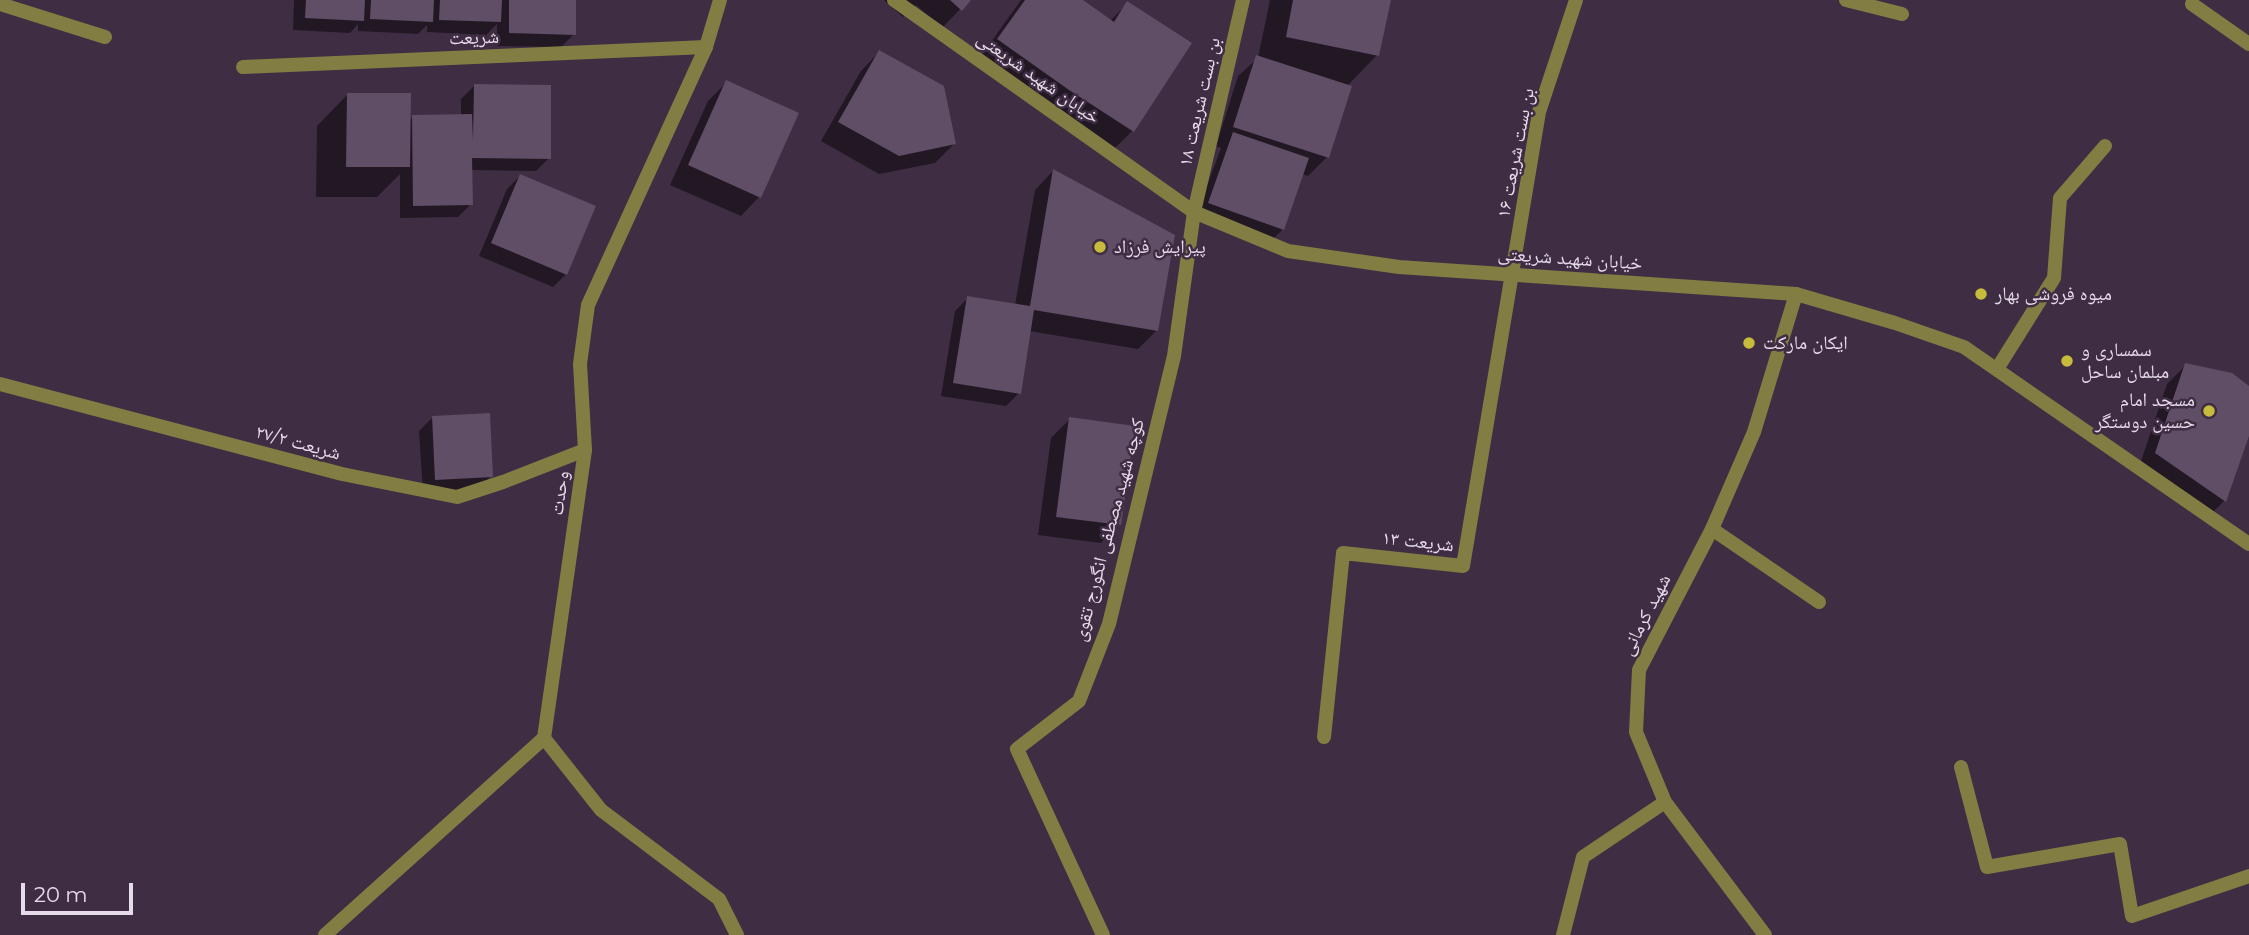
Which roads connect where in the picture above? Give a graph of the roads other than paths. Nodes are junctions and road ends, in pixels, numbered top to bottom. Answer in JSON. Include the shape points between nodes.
{"nodes":[{"id":1,"x":720,"y":0,"type":"edge"},
{"id":2,"x":894,"y":0,"type":"edge"},
{"id":3,"x":1242,"y":0,"type":"edge"},
{"id":4,"x":1576,"y":0,"type":"edge"},
{"id":5,"x":1846,"y":0,"type":"edge"},
{"id":6,"x":0,"y":4,"type":"edge"},
{"id":7,"x":2192,"y":5,"type":"dead end"},
{"id":8,"x":1902,"y":14,"type":"dead end"},
{"id":9,"x":105,"y":37,"type":"dead end"},
{"id":10,"x":2249,"y":44,"type":"edge"},
{"id":11,"x":706,"y":47,"type":"junction"},
{"id":12,"x":243,"y":67,"type":"dead end"},
{"id":13,"x":2105,"y":146,"type":"dead end"},
{"id":14,"x":1194,"y":212,"type":"junction"},
{"id":15,"x":1514,"y":275,"type":"junction"},
{"id":16,"x":1796,"y":294,"type":"junction"},
{"id":17,"x":1997,"y":369,"type":"junction"},
{"id":18,"x":0,"y":384,"type":"edge"},
{"id":19,"x":585,"y":450,"type":"junction"},
{"id":20,"x":1712,"y":529,"type":"junction"},
{"id":21,"x":2248,"y":542,"type":"edge"},
{"id":22,"x":1819,"y":602,"type":"dead end"},
{"id":23,"x":1324,"y":737,"type":"dead end"},
{"id":24,"x":544,"y":738,"type":"junction"},
{"id":25,"x":1961,"y":767,"type":"dead end"},
{"id":26,"x":1665,"y":802,"type":"junction"},
{"id":27,"x":2249,"y":876,"type":"edge"},
{"id":28,"x":325,"y":935,"type":"edge"},
{"id":29,"x":737,"y":935,"type":"edge"},
{"id":30,"x":1103,"y":935,"type":"edge"},
{"id":31,"x":1563,"y":935,"type":"edge"},
{"id":32,"x":1765,"y":935,"type":"edge"}],
"edges":[{"from":1,"to":11,"type":"street","name":"وحدت"},
{"from":2,"to":14,"type":"street","name":"خیابان شهید شریعتی"},
{"from":3,"to":14,"type":"street","name":"بن بست شریعت ۱۸"},
{"from":4,"to":15,"type":"street","name":"بن بست شریعت ۱۶","via":[[1539,112]]},
{"from":5,"to":8,"type":"street"},
{"from":6,"to":9,"type":"street"},
{"from":7,"to":10,"type":"street"},
{"from":11,"to":12,"type":"street","name":"شریعت"},
{"from":11,"to":19,"type":"street","name":"وحدت","via":[[588,305],[580,364]]},
{"from":13,"to":17,"type":"street","via":[[2060,198],[2054,278]]},
{"from":14,"to":15,"type":"street","name":"خیابان شهید شریعتی","via":[[1287,251],[1399,267]]},
{"from":14,"to":30,"type":"street","name":"کوچه شهید مصطفی انگورج تقوی","via":[[1174,356],[1109,624],[1079,701],[1017,749]]},
{"from":15,"to":16,"type":"street","name":"خیابان شهید شریعتی"},
{"from":15,"to":23,"type":"street","name":"شریعت ۱۳","via":[[1463,566],[1343,553]]},
{"from":16,"to":17,"type":"street","name":"خیابان شهید شریعتی","via":[[1964,347]]},
{"from":16,"to":20,"type":"street","name":"شهید کرمانی","via":[[1754,432]]},
{"from":17,"to":21,"type":"street","name":"خیابان شهید شریعتی"},
{"from":18,"to":19,"type":"street","name":"شریعت ۲۷/۲","via":[[342,474],[457,497]]},
{"from":19,"to":24,"type":"street","name":"وحدت"},
{"from":20,"to":22,"type":"street"},
{"from":20,"to":26,"type":"street","name":"شهید کرمانی","via":[[1639,670],[1636,732]]},
{"from":24,"to":28,"type":"street"},
{"from":24,"to":29,"type":"street","via":[[601,810],[719,899]]},
{"from":25,"to":27,"type":"street","via":[[1987,867],[2120,844],[2132,916]]},
{"from":26,"to":31,"type":"street","via":[[1583,857]]},
{"from":26,"to":32,"type":"street","name":"شهید کرمانی"}]}
